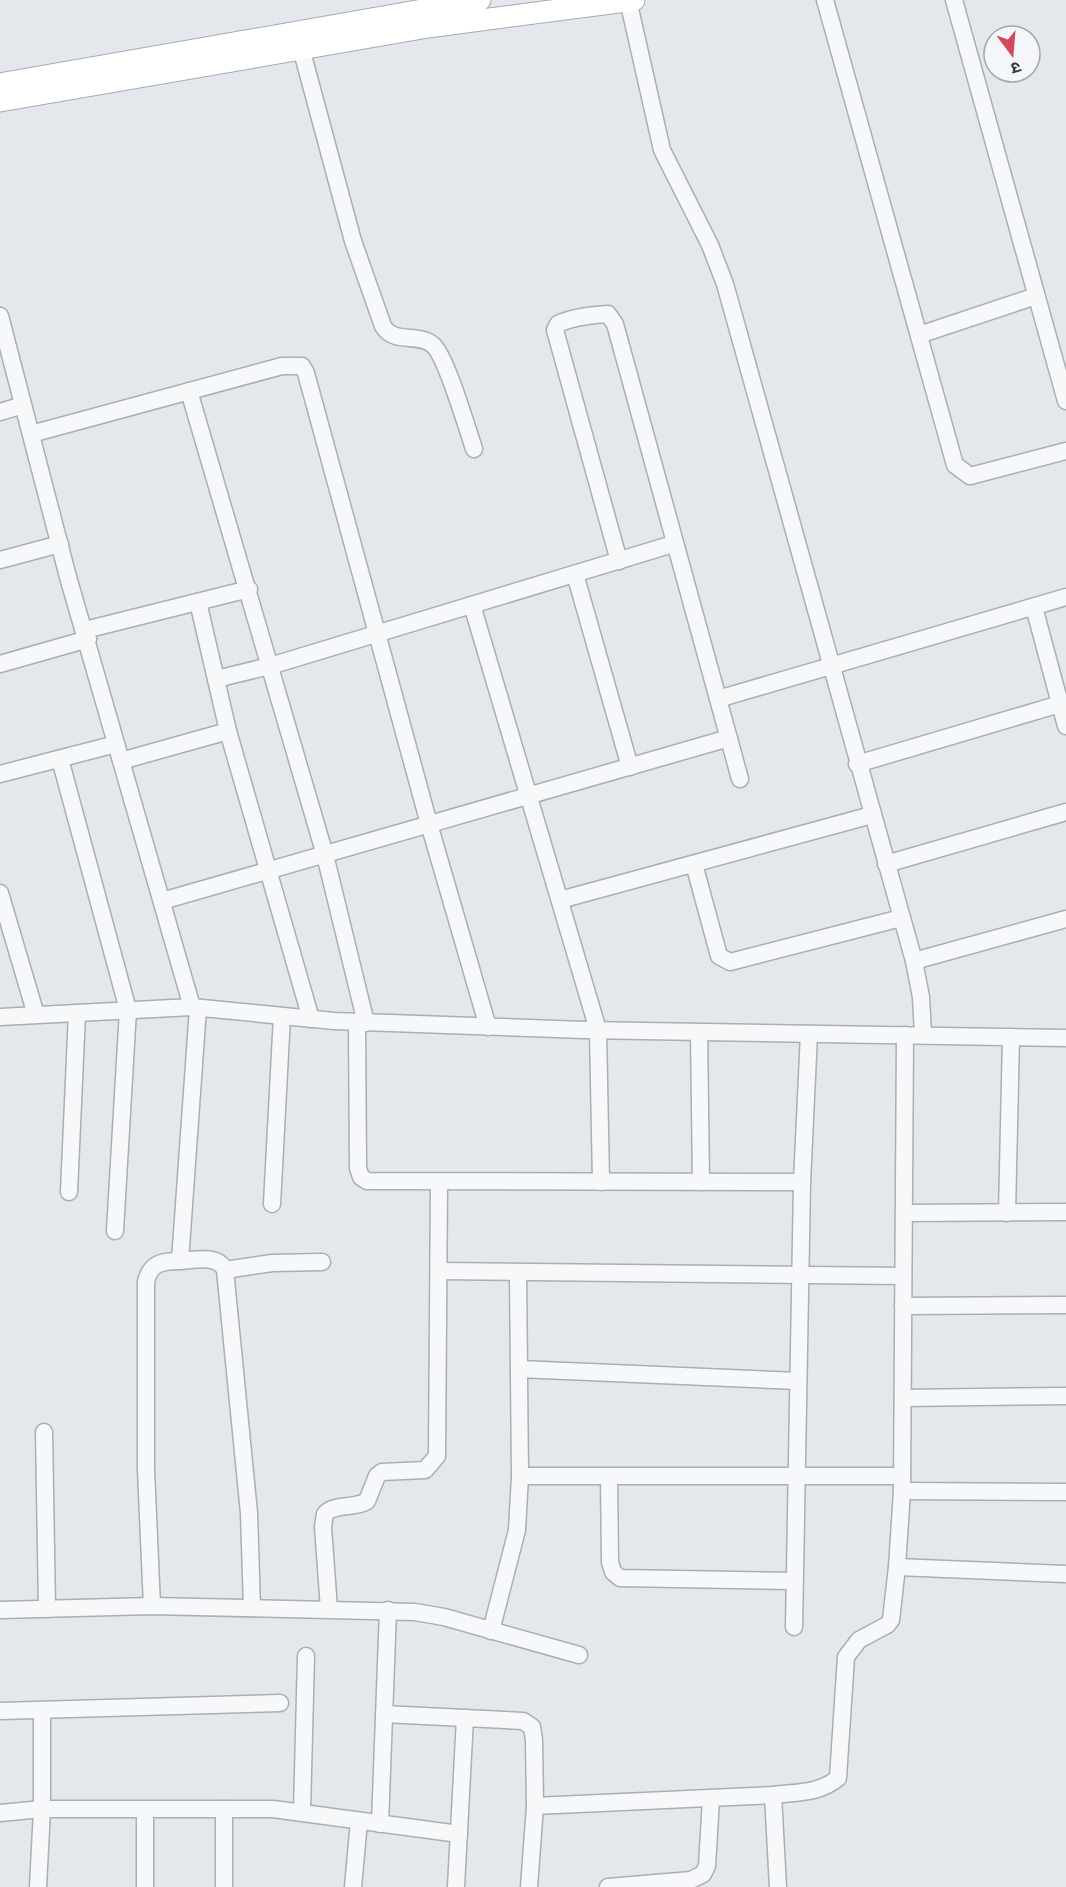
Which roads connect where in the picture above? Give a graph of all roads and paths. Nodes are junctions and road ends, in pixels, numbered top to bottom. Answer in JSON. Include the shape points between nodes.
{"nodes":[{"id":1,"x":480,"y":0,"type":"edge"},
{"id":2,"x":630,"y":0,"type":"edge"},
{"id":3,"x":825,"y":0,"type":"edge"},
{"id":4,"x":954,"y":0,"type":"edge"},
{"id":5,"x":301,"y":48,"type":"junction"},
{"id":6,"x":0,"y":84,"type":"edge"},
{"id":7,"x":0,"y":101,"type":"edge"},
{"id":8,"x":1036,"y":296,"type":"junction"},
{"id":9,"x":0,"y":316,"type":"edge"},
{"id":10,"x":919,"y":336,"type":"junction"},
{"id":11,"x":189,"y":391,"type":"junction"},
{"id":12,"x":1066,"y":401,"type":"edge"},
{"id":13,"x":23,"y":405,"type":"junction"},
{"id":14,"x":0,"y":412,"type":"edge"},
{"id":15,"x":31,"y":434,"type":"junction"},
{"id":16,"x":474,"y":448,"type":"dead end"},
{"id":17,"x":1066,"y":451,"type":"edge"},
{"id":18,"x":60,"y":544,"type":"junction"},
{"id":19,"x":673,"y":544,"type":"junction"},
{"id":20,"x":0,"y":560,"type":"edge"},
{"id":21,"x":619,"y":561,"type":"junction"},
{"id":22,"x":575,"y":574,"type":"junction"},
{"id":23,"x":249,"y":589,"type":"junction"},
{"id":24,"x":1066,"y":597,"type":"edge"},
{"id":25,"x":198,"y":602,"type":"junction"},
{"id":26,"x":472,"y":605,"type":"junction"},
{"id":27,"x":1034,"y":607,"type":"junction"},
{"id":28,"x":378,"y":634,"type":"junction"},
{"id":29,"x":86,"y":635,"type":"junction"},
{"id":30,"x":0,"y":664,"type":"edge"},
{"id":31,"x":270,"y":666,"type":"junction"},
{"id":32,"x":830,"y":667,"type":"junction"},
{"id":33,"x":216,"y":679,"type":"junction"},
{"id":34,"x":718,"y":699,"type":"junction"},
{"id":35,"x":1060,"y":704,"type":"junction"},
{"id":36,"x":1066,"y":726,"type":"edge"},
{"id":37,"x":228,"y":731,"type":"junction"},
{"id":38,"x":729,"y":738,"type":"junction"},
{"id":39,"x":116,"y":744,"type":"junction"},
{"id":40,"x":60,"y":759,"type":"junction"},
{"id":41,"x":121,"y":761,"type":"junction"},
{"id":42,"x":857,"y":764,"type":"junction"},
{"id":43,"x":630,"y":766,"type":"junction"},
{"id":44,"x":0,"y":774,"type":"edge"},
{"id":45,"x":740,"y":779,"type":"dead end"},
{"id":46,"x":529,"y":796,"type":"junction"},
{"id":47,"x":1066,"y":812,"type":"edge"},
{"id":48,"x":872,"y":815,"type":"junction"},
{"id":49,"x":429,"y":824,"type":"junction"},
{"id":50,"x":325,"y":855,"type":"junction"},
{"id":51,"x":694,"y":864,"type":"junction"},
{"id":52,"x":886,"y":864,"type":"junction"},
{"id":53,"x":270,"y":870,"type":"junction"},
{"id":54,"x":0,"y":893,"type":"edge"},
{"id":55,"x":560,"y":900,"type":"junction"},
{"id":56,"x":162,"y":901,"type":"junction"},
{"id":57,"x":901,"y":918,"type":"junction"},
{"id":58,"x":1066,"y":919,"type":"edge"},
{"id":59,"x":914,"y":961,"type":"junction"},
{"id":60,"x":195,"y":1007,"type":"junction"},
{"id":61,"x":128,"y":1011,"type":"junction"},
{"id":62,"x":77,"y":1013,"type":"junction"},
{"id":63,"x":36,"y":1015,"type":"junction"},
{"id":64,"x":282,"y":1016,"type":"junction"},
{"id":65,"x":0,"y":1017,"type":"edge"},
{"id":66,"x":311,"y":1019,"type":"junction"},
{"id":67,"x":361,"y":1022,"type":"junction"},
{"id":68,"x":488,"y":1027,"type":"junction"},
{"id":69,"x":598,"y":1030,"type":"junction"},
{"id":70,"x":699,"y":1032,"type":"junction"},
{"id":71,"x":809,"y":1034,"type":"junction"},
{"id":72,"x":905,"y":1035,"type":"junction"},
{"id":73,"x":923,"y":1035,"type":"junction"},
{"id":74,"x":1011,"y":1037,"type":"junction"},
{"id":75,"x":1066,"y":1038,"type":"edge"},
{"id":76,"x":439,"y":1182,"type":"junction"},
{"id":77,"x":601,"y":1182,"type":"junction"},
{"id":78,"x":701,"y":1182,"type":"junction"},
{"id":79,"x":802,"y":1182,"type":"junction"},
{"id":80,"x":69,"y":1192,"type":"dead end"},
{"id":81,"x":272,"y":1204,"type":"dead end"},
{"id":82,"x":1066,"y":1212,"type":"edge"},
{"id":83,"x":1007,"y":1213,"type":"junction"},
{"id":84,"x":904,"y":1214,"type":"junction"},
{"id":85,"x":115,"y":1232,"type":"dead end"},
{"id":86,"x":180,"y":1261,"type":"junction"},
{"id":87,"x":322,"y":1262,"type":"dead end"},
{"id":88,"x":225,"y":1270,"type":"junction"},
{"id":89,"x":439,"y":1272,"type":"junction"},
{"id":90,"x":518,"y":1273,"type":"junction"},
{"id":91,"x":800,"y":1275,"type":"junction"},
{"id":92,"x":903,"y":1276,"type":"junction"},
{"id":93,"x":1066,"y":1305,"type":"edge"},
{"id":94,"x":903,"y":1306,"type":"junction"},
{"id":95,"x":519,"y":1369,"type":"junction"},
{"id":96,"x":798,"y":1381,"type":"junction"},
{"id":97,"x":1066,"y":1396,"type":"edge"},
{"id":98,"x":903,"y":1398,"type":"junction"},
{"id":99,"x":44,"y":1432,"type":"dead end"},
{"id":100,"x":520,"y":1476,"type":"junction"},
{"id":101,"x":609,"y":1476,"type":"junction"},
{"id":102,"x":796,"y":1476,"type":"junction"},
{"id":103,"x":902,"y":1484,"type":"junction"},
{"id":104,"x":1066,"y":1492,"type":"edge"},
{"id":105,"x":897,"y":1567,"type":"junction"},
{"id":106,"x":1066,"y":1574,"type":"edge"},
{"id":107,"x":794,"y":1581,"type":"junction"},
{"id":108,"x":152,"y":1606,"type":"junction"},
{"id":109,"x":252,"y":1608,"type":"junction"},
{"id":110,"x":47,"y":1609,"type":"junction"},
{"id":111,"x":329,"y":1609,"type":"junction"},
{"id":112,"x":0,"y":1610,"type":"edge"},
{"id":113,"x":388,"y":1610,"type":"junction"},
{"id":114,"x":794,"y":1627,"type":"dead end"},
{"id":115,"x":491,"y":1631,"type":"junction"},
{"id":116,"x":579,"y":1655,"type":"dead end"},
{"id":117,"x":306,"y":1656,"type":"dead end"},
{"id":118,"x":280,"y":1703,"type":"dead end"},
{"id":119,"x":0,"y":1711,"type":"edge"},
{"id":120,"x":42,"y":1711,"type":"junction"},
{"id":121,"x":384,"y":1714,"type":"junction"},
{"id":122,"x":465,"y":1718,"type":"junction"},
{"id":123,"x":773,"y":1795,"type":"junction"},
{"id":124,"x":711,"y":1799,"type":"junction"},
{"id":125,"x":535,"y":1806,"type":"junction"},
{"id":126,"x":42,"y":1809,"type":"junction"},
{"id":127,"x":224,"y":1809,"type":"junction"},
{"id":128,"x":145,"y":1810,"type":"junction"},
{"id":129,"x":302,"y":1810,"type":"junction"},
{"id":130,"x":0,"y":1813,"type":"edge"},
{"id":131,"x":360,"y":1821,"type":"junction"},
{"id":132,"x":380,"y":1824,"type":"junction"},
{"id":133,"x":459,"y":1834,"type":"junction"},
{"id":134,"x":38,"y":1887,"type":"edge"},
{"id":135,"x":145,"y":1887,"type":"edge"},
{"id":136,"x":224,"y":1887,"type":"edge"},
{"id":137,"x":353,"y":1887,"type":"edge"},
{"id":138,"x":456,"y":1887,"type":"edge"},
{"id":139,"x":529,"y":1887,"type":"edge"},
{"id":140,"x":608,"y":1887,"type":"edge"},
{"id":141,"x":778,"y":1887,"type":"edge"}],
"edges":[{"from":1,"to":6,"type":"main road"},
{"from":2,"to":5,"type":"main road"},
{"from":2,"to":32,"type":"street","via":[[662,150],[710,245],[725,284]]},
{"from":3,"to":10,"type":"street"},
{"from":4,"to":8,"type":"street"},
{"from":5,"to":7,"type":"main road"},
{"from":5,"to":16,"type":"street","via":[[353,241],[383,326],[393,336],[432,344],[439,353]]},
{"from":8,"to":10,"type":"street"},
{"from":8,"to":12,"type":"street"},
{"from":9,"to":13,"type":"street"},
{"from":10,"to":17,"type":"street","via":[[955,465],[960,471],[970,476]]},
{"from":11,"to":15,"type":"street"},
{"from":11,"to":23,"type":"street"},
{"from":11,"to":28,"type":"street","via":[[282,366],[302,366]]},
{"from":13,"to":14,"type":"street"},
{"from":13,"to":15,"type":"street"},
{"from":15,"to":18,"type":"street"},
{"from":18,"to":20,"type":"street"},
{"from":18,"to":29,"type":"street"},
{"from":19,"to":21,"type":"street"},
{"from":19,"to":21,"type":"street","via":[[615,324],[608,314],[564,321],[555,330]]},
{"from":19,"to":34,"type":"street"},
{"from":21,"to":22,"type":"street"},
{"from":22,"to":26,"type":"street"},
{"from":22,"to":43,"type":"street"},
{"from":23,"to":25,"type":"street"},
{"from":23,"to":31,"type":"street"},
{"from":24,"to":27,"type":"street"},
{"from":25,"to":29,"type":"street"},
{"from":25,"to":33,"type":"street"},
{"from":26,"to":28,"type":"street"},
{"from":26,"to":46,"type":"street"},
{"from":27,"to":32,"type":"street"},
{"from":27,"to":35,"type":"street"},
{"from":28,"to":31,"type":"street"},
{"from":28,"to":49,"type":"street"},
{"from":29,"to":30,"type":"street"},
{"from":29,"to":39,"type":"street"},
{"from":31,"to":33,"type":"street"},
{"from":31,"to":50,"type":"street"},
{"from":32,"to":34,"type":"street"},
{"from":32,"to":42,"type":"street"},
{"from":33,"to":37,"type":"street"},
{"from":34,"to":38,"type":"street"},
{"from":35,"to":36,"type":"street"},
{"from":35,"to":42,"type":"street"},
{"from":37,"to":41,"type":"street"},
{"from":37,"to":53,"type":"street"},
{"from":38,"to":43,"type":"street"},
{"from":38,"to":45,"type":"street"},
{"from":39,"to":40,"type":"street"},
{"from":39,"to":41,"type":"street"},
{"from":40,"to":44,"type":"street"},
{"from":40,"to":61,"type":"street"},
{"from":41,"to":56,"type":"street"},
{"from":42,"to":48,"type":"street"},
{"from":43,"to":46,"type":"street"},
{"from":46,"to":49,"type":"street"},
{"from":46,"to":55,"type":"street"},
{"from":47,"to":52,"type":"street"},
{"from":48,"to":51,"type":"street"},
{"from":48,"to":52,"type":"street"},
{"from":49,"to":50,"type":"street"},
{"from":49,"to":68,"type":"street"},
{"from":50,"to":53,"type":"street"},
{"from":50,"to":67,"type":"street"},
{"from":51,"to":55,"type":"street"},
{"from":51,"to":57,"type":"street","via":[[719,956],[725,961]]},
{"from":52,"to":57,"type":"street"},
{"from":53,"to":56,"type":"street"},
{"from":53,"to":66,"type":"street"},
{"from":54,"to":63,"type":"street"},
{"from":55,"to":69,"type":"street"},
{"from":56,"to":60,"type":"street"},
{"from":57,"to":59,"type":"street"},
{"from":58,"to":59,"type":"street"},
{"from":59,"to":73,"type":"street"},
{"from":60,"to":61,"type":"street"},
{"from":60,"to":64,"type":"street"},
{"from":60,"to":86,"type":"street"},
{"from":61,"to":62,"type":"street"},
{"from":61,"to":85,"type":"street"},
{"from":62,"to":63,"type":"street"},
{"from":62,"to":80,"type":"street"},
{"from":63,"to":65,"type":"street"},
{"from":64,"to":66,"type":"street"},
{"from":64,"to":81,"type":"street"},
{"from":66,"to":67,"type":"street"},
{"from":67,"to":68,"type":"street"},
{"from":67,"to":76,"type":"street","via":[[360,1174],[367,1181]]},
{"from":68,"to":69,"type":"street"},
{"from":69,"to":70,"type":"street"},
{"from":69,"to":77,"type":"street"},
{"from":70,"to":71,"type":"street"},
{"from":70,"to":78,"type":"street"},
{"from":71,"to":72,"type":"street"},
{"from":71,"to":79,"type":"street"},
{"from":72,"to":73,"type":"street"},
{"from":72,"to":84,"type":"street"},
{"from":73,"to":74,"type":"street"},
{"from":74,"to":75,"type":"street"},
{"from":74,"to":83,"type":"street"},
{"from":76,"to":77,"type":"street"},
{"from":76,"to":89,"type":"street"},
{"from":77,"to":78,"type":"street"},
{"from":78,"to":79,"type":"street"},
{"from":79,"to":91,"type":"street"},
{"from":82,"to":83,"type":"street"},
{"from":83,"to":84,"type":"street"},
{"from":84,"to":92,"type":"street"},
{"from":86,"to":88,"type":"street","via":[[215,1261],[223,1264]]},
{"from":86,"to":108,"type":"street","via":[[162,1261],[152,1267],[146,1282],[146,1470]]},
{"from":87,"to":88,"type":"street","via":[[272,1263]]},
{"from":88,"to":109,"type":"street","via":[[249,1513]]},
{"from":89,"to":90,"type":"street"},
{"from":89,"to":111,"type":"street","via":[[437,1456],[422,1471],[382,1472],[368,1501],[356,1507],[334,1508],[325,1514]]},
{"from":90,"to":91,"type":"street"},
{"from":90,"to":95,"type":"street"},
{"from":91,"to":92,"type":"street"},
{"from":91,"to":96,"type":"street"},
{"from":92,"to":94,"type":"street"},
{"from":93,"to":94,"type":"street"},
{"from":94,"to":98,"type":"street"},
{"from":95,"to":96,"type":"street"},
{"from":95,"to":100,"type":"street"},
{"from":96,"to":102,"type":"street"},
{"from":97,"to":98,"type":"street"},
{"from":98,"to":103,"type":"street"},
{"from":99,"to":110,"type":"street"},
{"from":100,"to":101,"type":"street"},
{"from":100,"to":115,"type":"street","via":[[517,1530]]},
{"from":101,"to":102,"type":"street"},
{"from":101,"to":107,"type":"street","via":[[610,1562],[620,1578]]},
{"from":102,"to":103,"type":"street"},
{"from":102,"to":107,"type":"street"},
{"from":103,"to":104,"type":"street"},
{"from":103,"to":105,"type":"street"},
{"from":105,"to":106,"type":"street"},
{"from":105,"to":123,"type":"street","via":[[891,1620],[859,1640],[846,1657],[838,1778],[813,1791]]},
{"from":107,"to":114,"type":"street"},
{"from":108,"to":109,"type":"street"},
{"from":108,"to":110,"type":"street"},
{"from":109,"to":111,"type":"street"},
{"from":110,"to":112,"type":"street"},
{"from":111,"to":113,"type":"street"},
{"from":113,"to":115,"type":"street","via":[[444,1617]]},
{"from":113,"to":121,"type":"street"},
{"from":115,"to":116,"type":"street"},
{"from":117,"to":129,"type":"street"},
{"from":118,"to":120,"type":"street"},
{"from":119,"to":120,"type":"street"},
{"from":120,"to":126,"type":"street"},
{"from":121,"to":122,"type":"street"},
{"from":121,"to":132,"type":"street"},
{"from":122,"to":125,"type":"street","via":[[523,1721],[532,1727]]},
{"from":122,"to":133,"type":"street"},
{"from":123,"to":124,"type":"street"},
{"from":123,"to":141,"type":"street"},
{"from":124,"to":125,"type":"street"},
{"from":124,"to":140,"type":"street","via":[[707,1866],[703,1874],[691,1880]]},
{"from":125,"to":139,"type":"street"},
{"from":126,"to":128,"type":"street"},
{"from":126,"to":130,"type":"street"},
{"from":126,"to":134,"type":"street"},
{"from":127,"to":128,"type":"street"},
{"from":127,"to":129,"type":"street"},
{"from":127,"to":136,"type":"street"},
{"from":128,"to":135,"type":"street"},
{"from":129,"to":131,"type":"street"},
{"from":131,"to":132,"type":"street"},
{"from":131,"to":137,"type":"street"},
{"from":132,"to":133,"type":"street"},
{"from":133,"to":138,"type":"street"}]}
